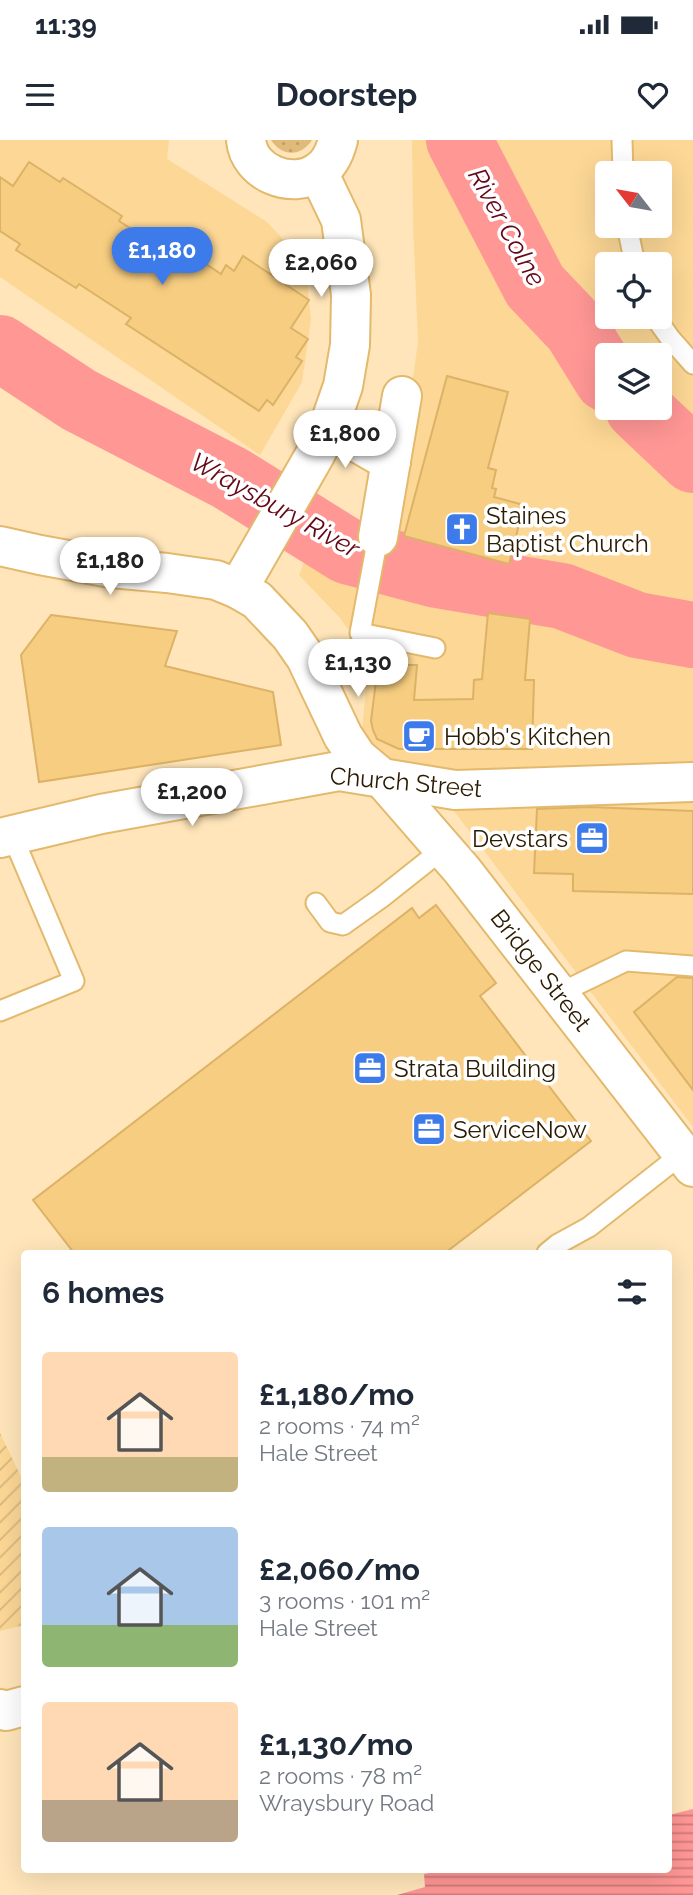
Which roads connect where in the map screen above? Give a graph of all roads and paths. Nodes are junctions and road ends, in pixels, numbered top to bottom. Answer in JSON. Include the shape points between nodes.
{"nodes":[{"id":1,"x":246,"y":140,"type":"edge"},
{"id":2,"x":338,"y":140,"type":"edge"},
{"id":3,"x":621,"y":143,"type":"edge"},
{"id":4,"x":622,"y":161,"type":"edge"},
{"id":5,"x":318,"y":172,"type":"junction"},
{"id":6,"x":664,"y":329,"type":"edge"},
{"id":7,"x":693,"y":364,"type":"edge"},
{"id":8,"x":402,"y":396,"type":"dead end"},
{"id":9,"x":330,"y":426,"type":"junction"},
{"id":10,"x":391,"y":462,"type":"junction"},
{"id":11,"x":378,"y":537,"type":"joint"},
{"id":12,"x":0,"y":545,"type":"edge"},
{"id":13,"x":247,"y":575,"type":"junction"},
{"id":14,"x":435,"y":649,"type":"dead end"},
{"id":15,"x":382,"y":778,"type":"junction"},
{"id":16,"x":693,"y":782,"type":"edge"},
{"id":17,"x":6,"y":837,"type":"edge"},
{"id":18,"x":444,"y":848,"type":"junction"},
{"id":19,"x":316,"y":903,"type":"dead end"},
{"id":20,"x":693,"y":967,"type":"edge"},
{"id":21,"x":560,"y":993,"type":"junction"},
{"id":22,"x":0,"y":1011,"type":"edge"},
{"id":23,"x":687,"y":1161,"type":"edge"},
{"id":24,"x":589,"y":1227,"type":"junction"},
{"id":25,"x":551,"y":1250,"type":"edge"},
{"id":26,"x":574,"y":1250,"type":"edge"},
{"id":27,"x":21,"y":1707,"type":"edge"},
{"id":28,"x":0,"y":1709,"type":"edge"}],
"edges":[{"from":1,"to":5,"type":"main road","via":[[255,162],[268,173],[302,179]]},
{"from":2,"to":5,"type":"main road","via":[[331,159]]},
{"from":3,"to":4,"type":"lane"},
{"from":5,"to":9,"type":"main road","via":[[341,220],[351,295],[350,345]]},
{"from":6,"to":7,"type":"lane"},
{"from":8,"to":10,"type":"main road"},
{"from":9,"to":10,"type":"main road"},
{"from":9,"to":13,"type":"main road"},
{"from":10,"to":11,"type":"main road"},
{"from":11,"to":14,"type":"lane","via":[[360,633]]},
{"from":12,"to":13,"type":"main road","name":"Bridge Street","via":[[111,568],[216,580]]},
{"from":13,"to":15,"type":"main road","name":"Bridge Street","via":[[257,600],[306,658],[343,736],[357,757]]},
{"from":15,"to":16,"type":"main road","name":"Church Street","via":[[455,790]]},
{"from":15,"to":17,"type":"main road","name":"Church Street","via":[[339,771],[101,814]]},
{"from":15,"to":18,"type":"main road","name":"Bridge Street"},
{"from":17,"to":22,"type":"lane","via":[[74,981]]},
{"from":18,"to":19,"type":"lane","via":[[343,925],[330,922]]},
{"from":18,"to":21,"type":"main road","name":"Bridge Street"},
{"from":20,"to":21,"type":"lane","via":[[626,961]]},
{"from":21,"to":23,"type":"main road","name":"Bridge Street"},
{"from":23,"to":24,"type":"lane"},
{"from":24,"to":25,"type":"lane"},
{"from":24,"to":26,"type":"lane"},
{"from":27,"to":28,"type":"main road"}]}
